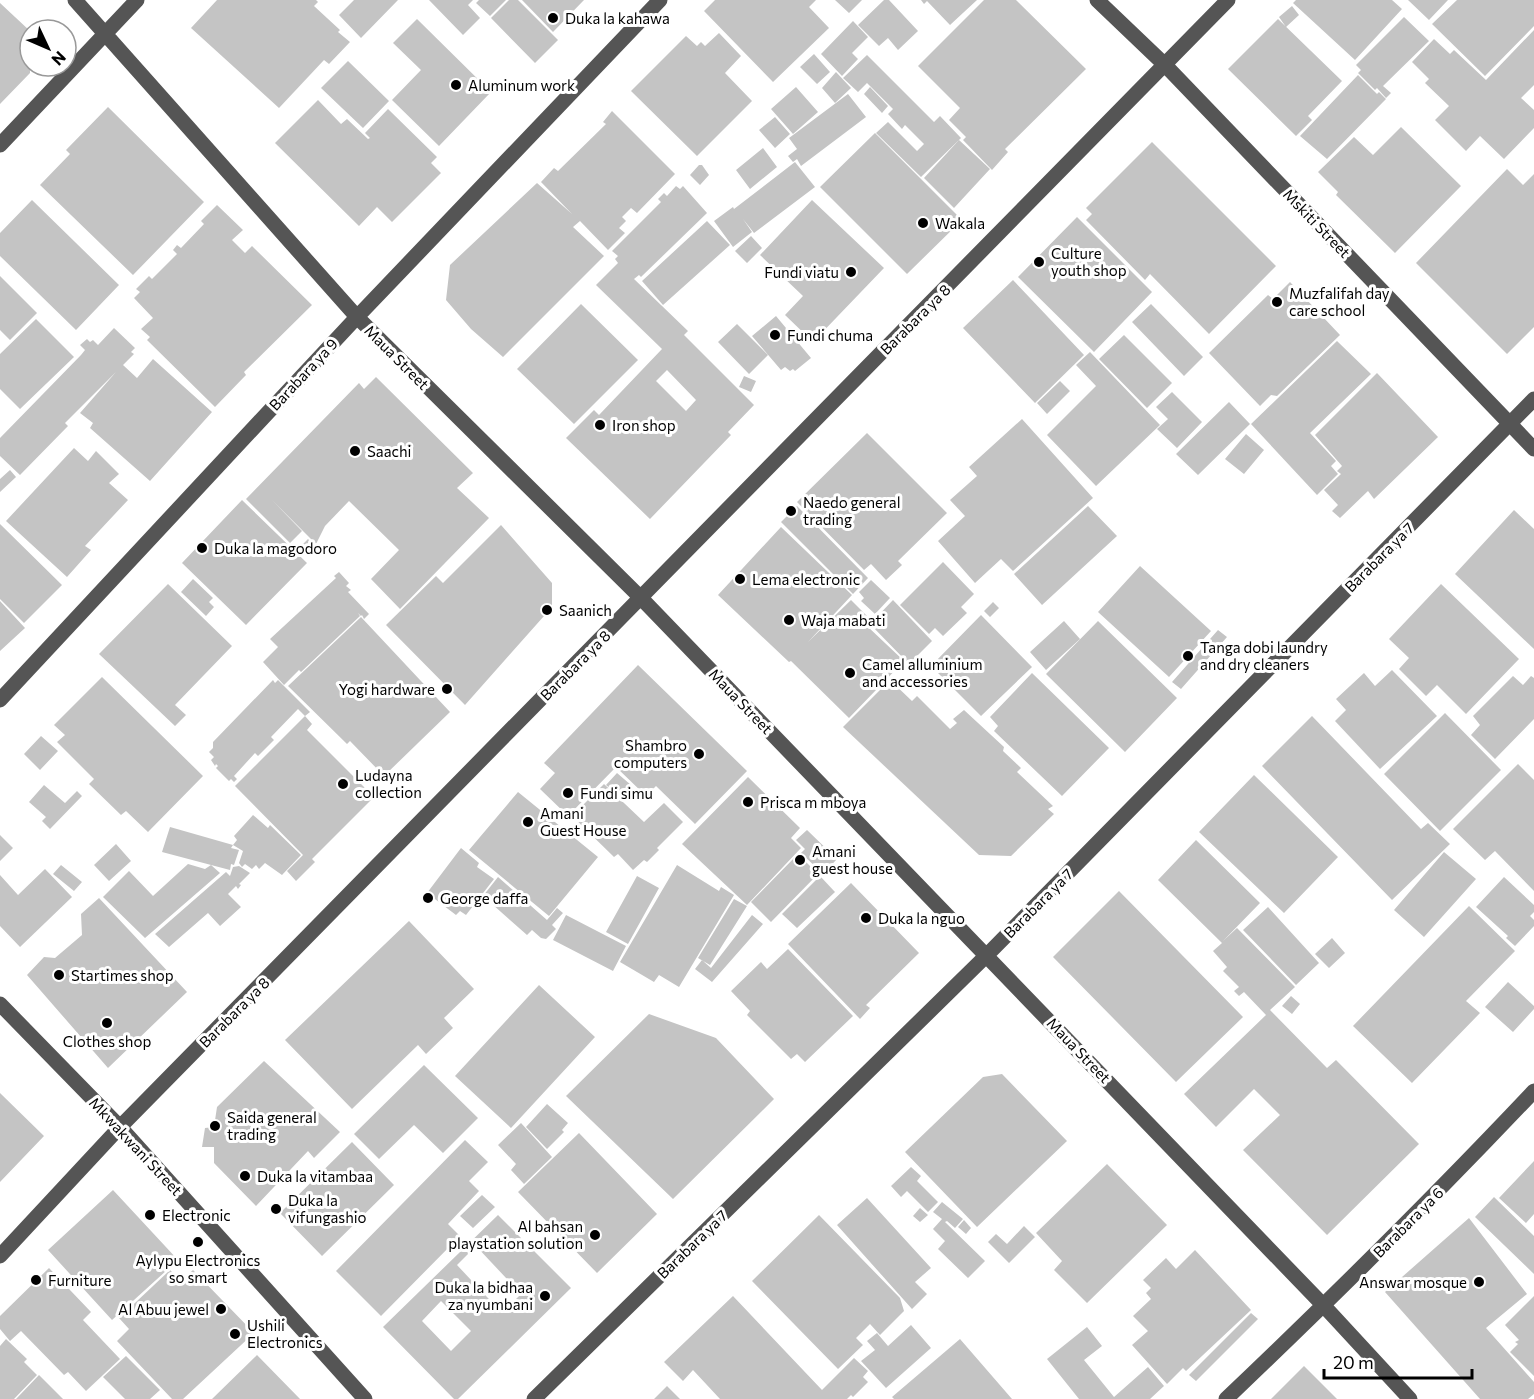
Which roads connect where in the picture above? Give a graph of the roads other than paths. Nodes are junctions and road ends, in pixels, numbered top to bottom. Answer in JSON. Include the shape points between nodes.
{"nodes":[{"id":1,"x":75,"y":0,"type":"edge"},
{"id":2,"x":137,"y":0,"type":"edge"},
{"id":3,"x":660,"y":0,"type":"edge"},
{"id":4,"x":1096,"y":0,"type":"edge"},
{"id":5,"x":1228,"y":0,"type":"edge"},
{"id":6,"x":106,"y":33,"type":"junction"},
{"id":7,"x":1165,"y":65,"type":"junction"},
{"id":8,"x":0,"y":145,"type":"edge"},
{"id":9,"x":357,"y":317,"type":"junction"},
{"id":10,"x":1534,"y":399,"type":"edge"},
{"id":11,"x":1510,"y":424,"type":"junction"},
{"id":12,"x":1534,"y":449,"type":"edge"},
{"id":13,"x":640,"y":598,"type":"junction"},
{"id":14,"x":0,"y":700,"type":"edge"},
{"id":15,"x":987,"y":955,"type":"junction"},
{"id":16,"x":0,"y":1004,"type":"edge"},
{"id":17,"x":1534,"y":1091,"type":"edge"},
{"id":18,"x":120,"y":1127,"type":"junction"},
{"id":19,"x":0,"y":1256,"type":"edge"},
{"id":20,"x":1324,"y":1306,"type":"junction"},
{"id":21,"x":365,"y":1399,"type":"edge"},
{"id":22,"x":534,"y":1399,"type":"edge"},
{"id":23,"x":1226,"y":1399,"type":"edge"},
{"id":24,"x":1410,"y":1399,"type":"edge"}],
"edges":[{"from":1,"to":6,"type":"street","name":"Maua Street"},
{"from":2,"to":6,"type":"street"},
{"from":3,"to":9,"type":"street","name":"Barabara ya 9"},
{"from":4,"to":7,"type":"street","name":"Mskiti Street"},
{"from":5,"to":7,"type":"street","name":"Barabara ya 8"},
{"from":6,"to":8,"type":"street"},
{"from":6,"to":9,"type":"street","name":"Maua Street"},
{"from":7,"to":11,"type":"street","name":"Mskiti Street"},
{"from":7,"to":13,"type":"street","name":"Barabara ya 8"},
{"from":9,"to":13,"type":"street","name":"Maua Street"},
{"from":9,"to":14,"type":"street","name":"Barabara ya 9"},
{"from":10,"to":11,"type":"street","name":"Barabara ya 7"},
{"from":11,"to":12,"type":"street","name":"Mskiti Street"},
{"from":11,"to":15,"type":"street","name":"Barabara ya 7"},
{"from":13,"to":15,"type":"street","name":"Maua Street"},
{"from":13,"to":18,"type":"street","name":"Barabara ya 8"},
{"from":15,"to":20,"type":"street","name":"Maua Street"},
{"from":15,"to":22,"type":"street","name":"Barabara ya 7"},
{"from":16,"to":18,"type":"street","name":"Mkwakwani Street"},
{"from":17,"to":20,"type":"street","name":"Barabara ya 6"},
{"from":18,"to":19,"type":"street","name":"Barabara ya 8"},
{"from":18,"to":21,"type":"street","name":"Mkwakwani Street"},
{"from":20,"to":23,"type":"street","name":"Barabara ya 6"},
{"from":20,"to":24,"type":"street","name":"Maua Street"}]}
